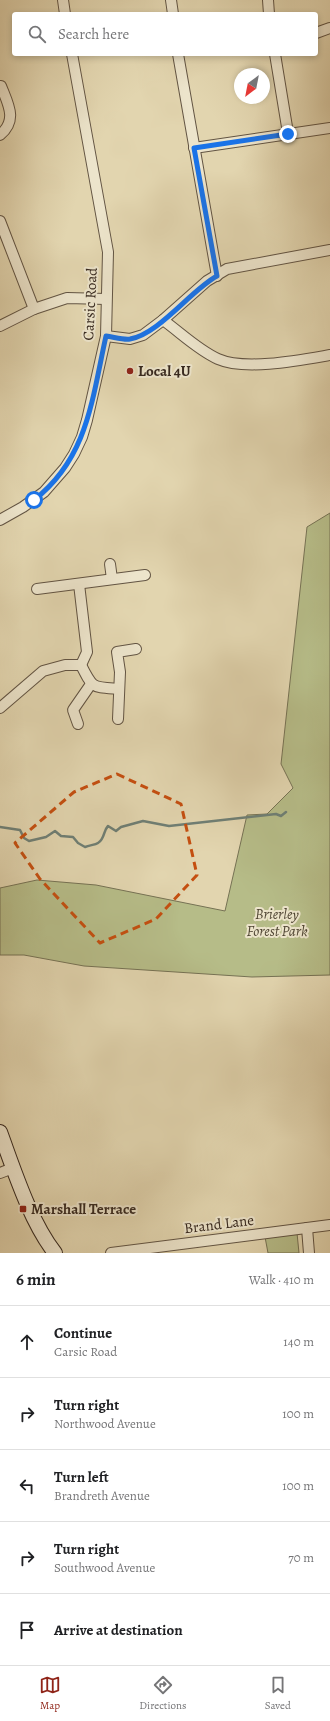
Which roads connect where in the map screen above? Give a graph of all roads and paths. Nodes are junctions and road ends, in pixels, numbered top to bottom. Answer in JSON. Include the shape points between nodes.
{"nodes":[{"id":1,"x":63,"y":0,"type":"edge"},
{"id":2,"x":171,"y":0,"type":"edge"},
{"id":3,"x":268,"y":0,"type":"edge"},
{"id":4,"x":65,"y":12,"type":"edge"},
{"id":5,"x":173,"y":12,"type":"edge"},
{"id":6,"x":269,"y":12,"type":"edge"},
{"id":7,"x":330,"y":28,"type":"edge"},
{"id":8,"x":318,"y":32,"type":"edge"},
{"id":9,"x":72,"y":56,"type":"edge"},
{"id":10,"x":178,"y":56,"type":"edge"},
{"id":11,"x":275,"y":56,"type":"edge"},
{"id":12,"x":1,"y":86,"type":"dead end"},
{"id":13,"x":330,"y":128,"type":"edge"},
{"id":14,"x":288,"y":134,"type":"junction"},
{"id":15,"x":0,"y":135,"type":"edge"},
{"id":16,"x":194,"y":148,"type":"junction"},
{"id":17,"x":0,"y":221,"type":"edge"},
{"id":18,"x":330,"y":250,"type":"edge"},
{"id":19,"x":217,"y":276,"type":"junction"},
{"id":20,"x":106,"y":299,"type":"junction"},
{"id":21,"x":34,"y":309,"type":"junction"},
{"id":22,"x":163,"y":320,"type":"junction"},
{"id":23,"x":0,"y":326,"type":"edge"},
{"id":24,"x":106,"y":336,"type":"junction"},
{"id":25,"x":330,"y":355,"type":"edge"},
{"id":26,"x":0,"y":520,"type":"edge"},
{"id":27,"x":110,"y":564,"type":"dead end"},
{"id":28,"x":145,"y":574,"type":"dead end"},
{"id":29,"x":112,"y":579,"type":"junction"},
{"id":30,"x":79,"y":584,"type":"junction"},
{"id":31,"x":36,"y":589,"type":"dead end"},
{"id":32,"x":136,"y":649,"type":"dead end"},
{"id":33,"x":81,"y":665,"type":"junction"},
{"id":34,"x":91,"y":684,"type":"junction"},
{"id":35,"x":119,"y":689,"type":"junction"},
{"id":36,"x":0,"y":708,"type":"edge"},
{"id":37,"x":118,"y":719,"type":"dead end"},
{"id":38,"x":78,"y":724,"type":"dead end"},
{"id":39,"x":0,"y":1132,"type":"edge"},
{"id":40,"x":13,"y":1168,"type":"junction"},
{"id":41,"x":0,"y":1173,"type":"edge"},
{"id":42,"x":330,"y":1225,"type":"edge"},
{"id":43,"x":306,"y":1228,"type":"junction"},
{"id":44,"x":55,"y":1253,"type":"edge"},
{"id":45,"x":111,"y":1253,"type":"edge"},
{"id":46,"x":310,"y":1253,"type":"edge"}],
"edges":[{"from":1,"to":4,"type":"street"},
{"from":2,"to":5,"type":"street"},
{"from":3,"to":6,"type":"street"},
{"from":7,"to":8,"type":"street"},
{"from":9,"to":20,"type":"street","name":"Carsic Road","via":[[108,252]]},
{"from":10,"to":16,"type":"street"},
{"from":11,"to":14,"type":"street"},
{"from":12,"to":15,"type":"street","via":[[10,110],[10,120],[6,130]]},
{"from":13,"to":14,"type":"street"},
{"from":14,"to":16,"type":"street"},
{"from":16,"to":19,"type":"street"},
{"from":17,"to":21,"type":"street"},
{"from":18,"to":19,"type":"street","via":[[247,264],[227,269]]},
{"from":19,"to":22,"type":"street"},
{"from":20,"to":21,"type":"street","via":[[67,298]]},
{"from":20,"to":24,"type":"street","name":"Carsic Road"},
{"from":21,"to":23,"type":"street"},
{"from":22,"to":24,"type":"street","via":[[143,335],[130,339]]},
{"from":22,"to":25,"type":"street","via":[[219,359],[248,364],[294,361]]},
{"from":24,"to":26,"type":"street","name":"Carsic Road","via":[[87,420],[74,454],[44,492]]},
{"from":27,"to":29,"type":"street"},
{"from":28,"to":29,"type":"street"},
{"from":29,"to":30,"type":"street"},
{"from":30,"to":31,"type":"street"},
{"from":30,"to":33,"type":"street","via":[[87,652]]},
{"from":32,"to":35,"type":"street","via":[[118,652]]},
{"from":33,"to":34,"type":"street"},
{"from":33,"to":36,"type":"street","via":[[65,665],[43,671]]},
{"from":34,"to":35,"type":"street","via":[[96,688]]},
{"from":34,"to":38,"type":"street","via":[[73,710]]},
{"from":35,"to":37,"type":"street"},
{"from":39,"to":40,"type":"main road"},
{"from":40,"to":41,"type":"street"},
{"from":40,"to":44,"type":"main road","via":[[45,1241]]},
{"from":42,"to":43,"type":"street","name":"Brand Lane"},
{"from":43,"to":45,"type":"street","name":"Brand Lane"},
{"from":43,"to":46,"type":"street"}]}
